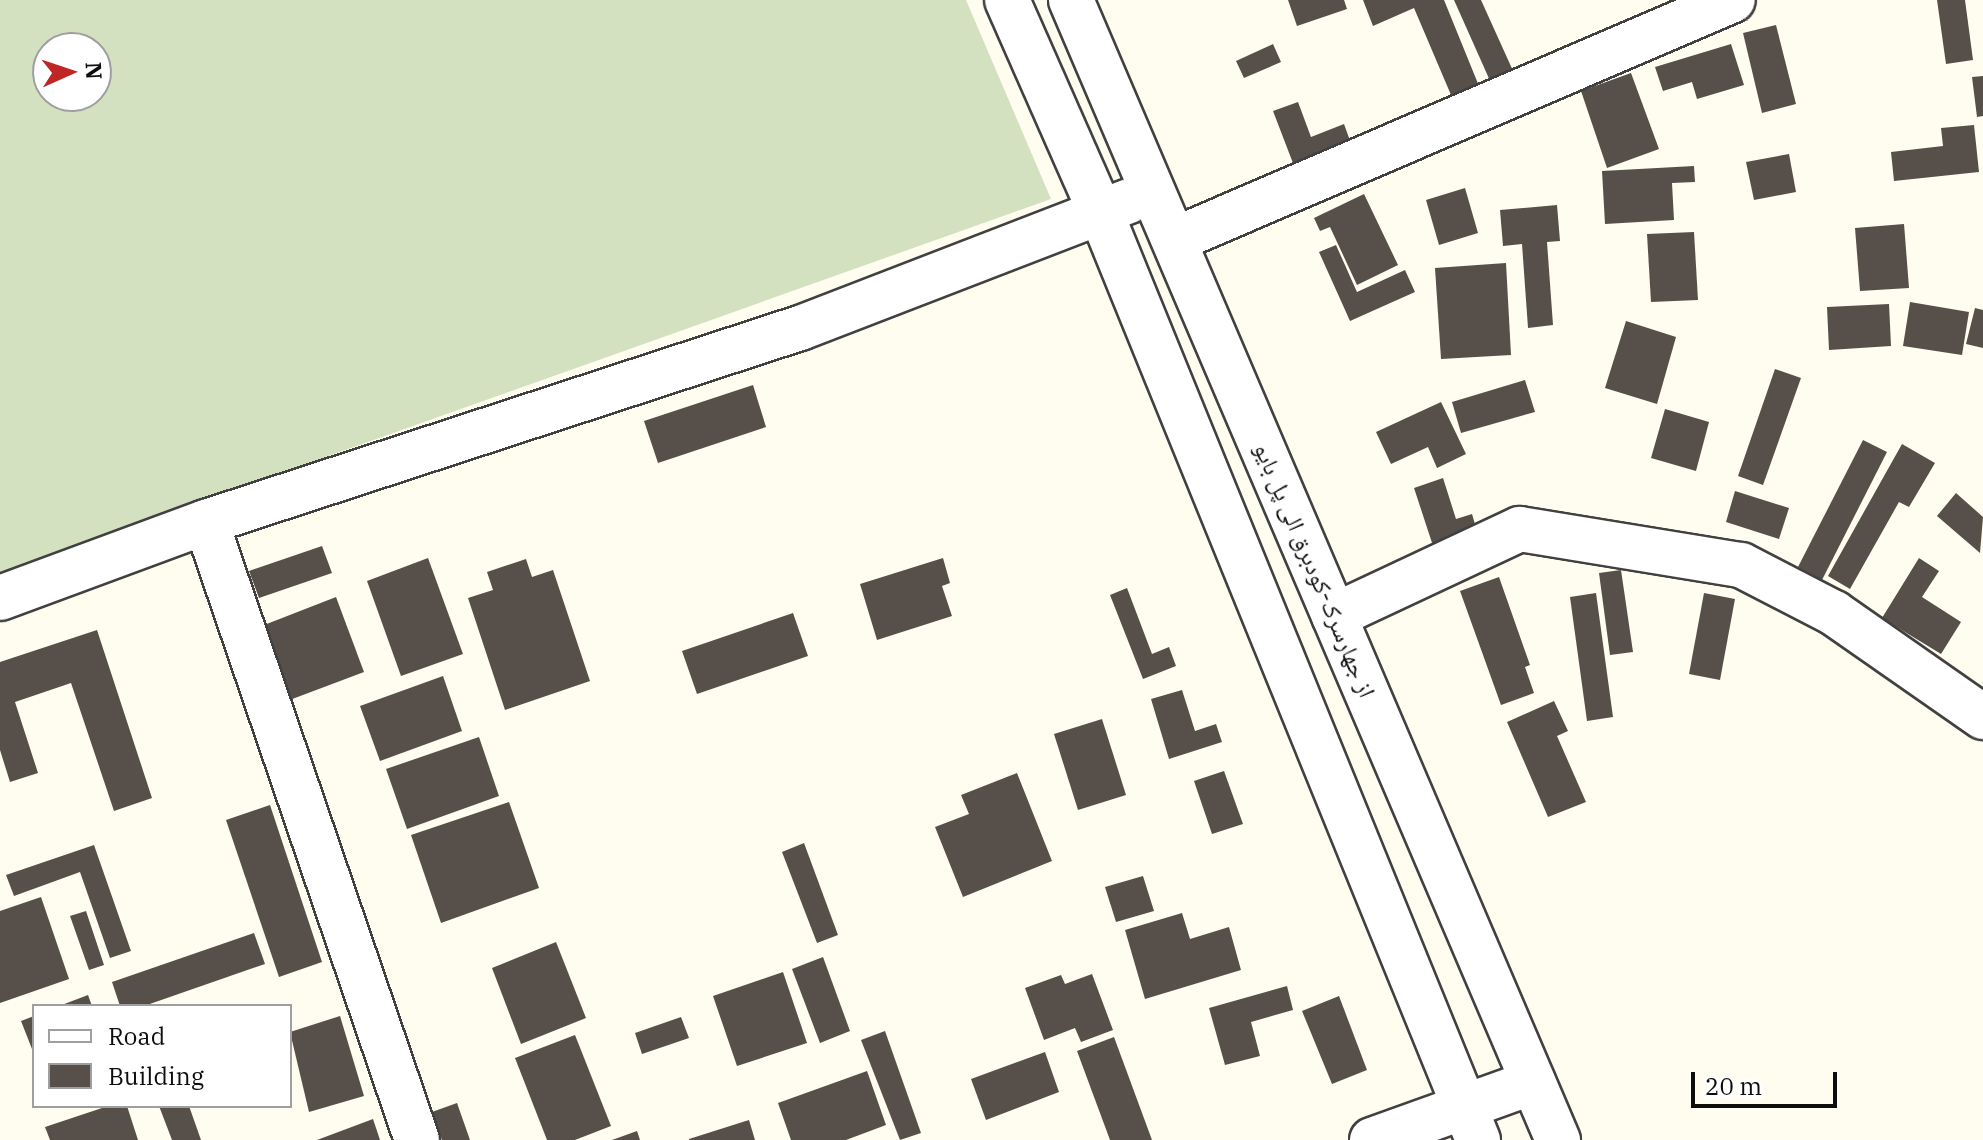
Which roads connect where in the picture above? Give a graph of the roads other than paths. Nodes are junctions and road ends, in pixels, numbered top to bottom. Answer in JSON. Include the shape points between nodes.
{"nodes":[{"id":1,"x":1007,"y":0,"type":"edge"},
{"id":2,"x":1071,"y":0,"type":"edge"},
{"id":3,"x":1733,"y":0,"type":"edge"},
{"id":4,"x":1153,"y":191,"type":"junction"},
{"id":5,"x":1101,"y":213,"type":"junction"},
{"id":6,"x":1174,"y":240,"type":"junction"},
{"id":7,"x":206,"y":522,"type":"junction"},
{"id":8,"x":0,"y":598,"type":"edge"},
{"id":9,"x":1334,"y":616,"type":"junction"},
{"id":10,"x":1983,"y":717,"type":"edge"},
{"id":11,"x":1533,"y":1082,"type":"junction"},
{"id":12,"x":1471,"y":1123,"type":"edge"},
{"id":13,"x":417,"y":1140,"type":"edge"},
{"id":14,"x":1372,"y":1140,"type":"edge"},
{"id":15,"x":1558,"y":1140,"type":"edge"}],
"edges":[{"from":1,"to":5,"type":"street"},
{"from":2,"to":4,"type":"street","name":"از جهارسرک-کودبرق الی پل بایو"},
{"from":3,"to":6,"type":"street"},
{"from":4,"to":5,"type":"street"},
{"from":4,"to":6,"type":"street","name":"از جهارسرک-کودبرق الی پل بایو"},
{"from":5,"to":7,"type":"street","via":[[800,328]]},
{"from":5,"to":12,"type":"street"},
{"from":6,"to":9,"type":"street","name":"از جهارسرک-کودبرق الی پل بایو"},
{"from":7,"to":8,"type":"street"},
{"from":7,"to":13,"type":"street"},
{"from":9,"to":10,"type":"street","via":[[1520,529],[1741,565],[1834,613]]},
{"from":9,"to":11,"type":"street","name":"از جهارسرک-کودبرق الی پل بایو"},
{"from":11,"to":12,"type":"street"},
{"from":11,"to":15,"type":"street","name":"از جهارسرک-کودبرق الی پل بایو"},
{"from":12,"to":14,"type":"street"}]}
